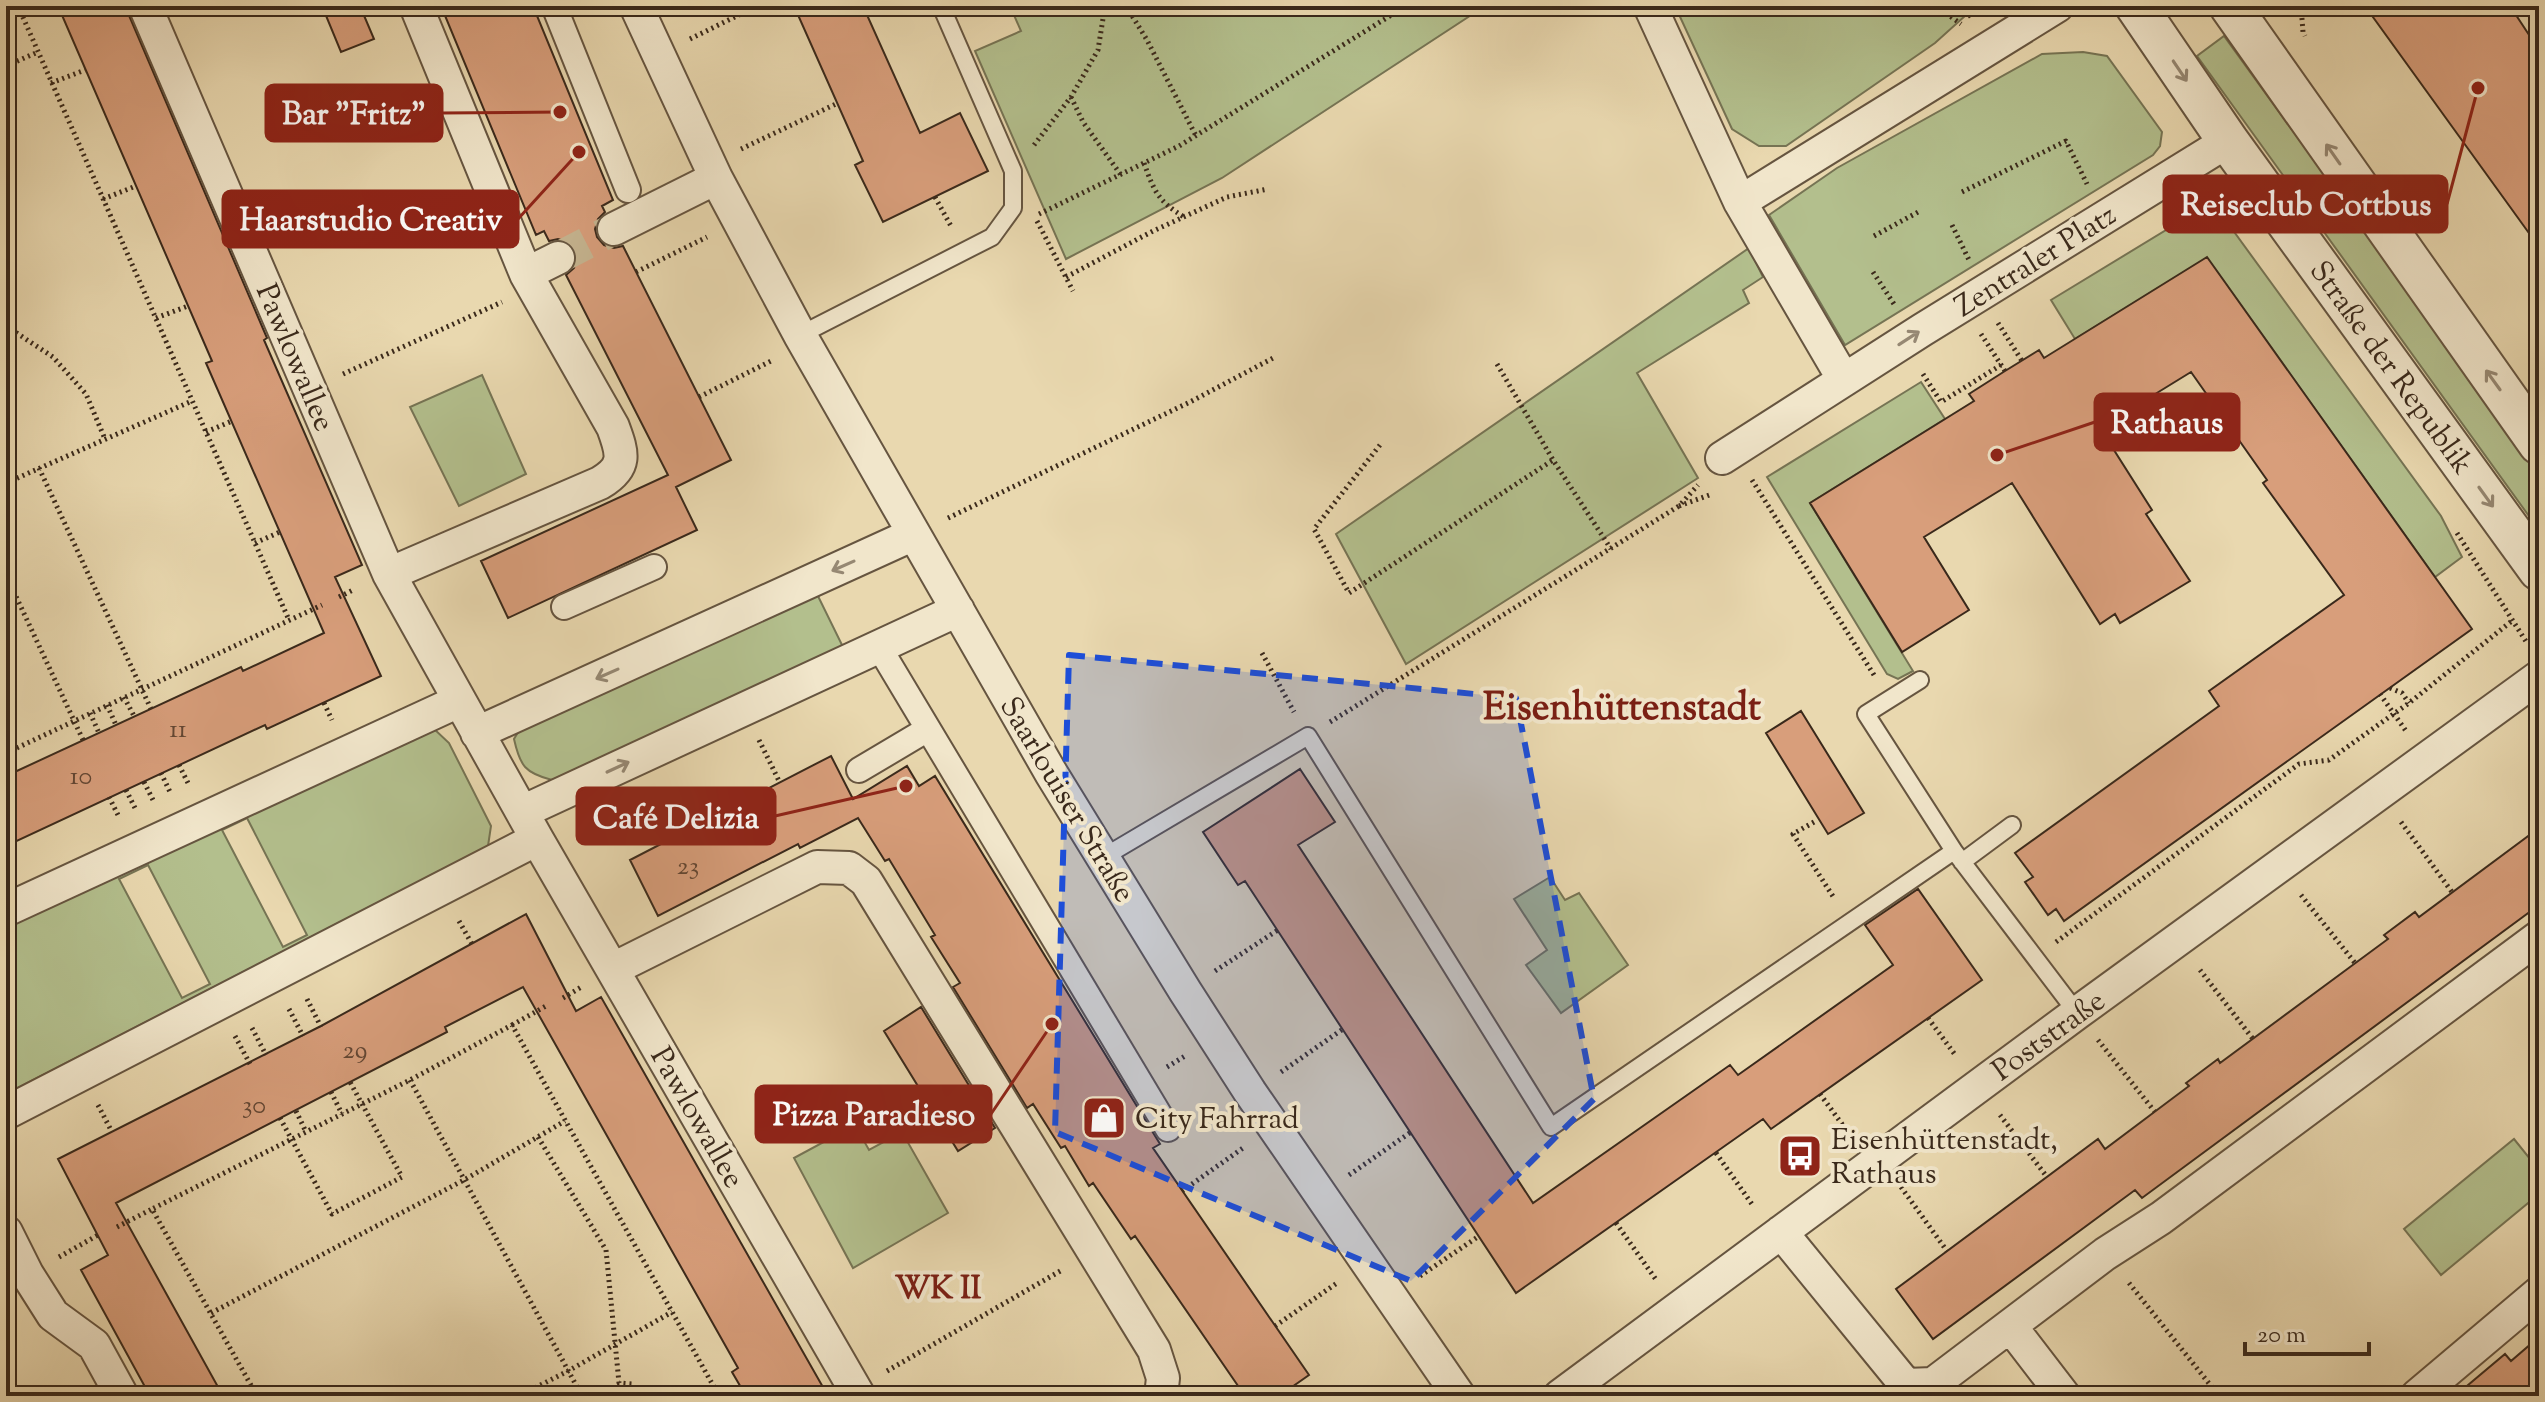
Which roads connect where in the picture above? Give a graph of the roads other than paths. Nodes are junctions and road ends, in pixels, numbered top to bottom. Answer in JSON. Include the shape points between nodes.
{"nodes":[{"id":1,"x":145,"y":6,"type":"edge"},
{"id":2,"x":416,"y":6,"type":"edge"},
{"id":3,"x":554,"y":6,"type":"edge"},
{"id":4,"x":636,"y":6,"type":"edge"},
{"id":5,"x":941,"y":6,"type":"edge"},
{"id":6,"x":1650,"y":6,"type":"edge"},
{"id":7,"x":2057,"y":6,"type":"edge"},
{"id":8,"x":2136,"y":6,"type":"edge"},
{"id":9,"x":2230,"y":6,"type":"edge"},
{"id":10,"x":2228,"y":141,"type":"junction"},
{"id":11,"x":713,"y":171,"type":"junction"},
{"id":12,"x":628,"y":190,"type":"dead end"},
{"id":13,"x":1740,"y":202,"type":"junction"},
{"id":14,"x":614,"y":229,"type":"tunnel mouth"},
{"id":15,"x":558,"y":258,"type":"tunnel mouth"},
{"id":16,"x":530,"y":281,"type":"junction"},
{"id":17,"x":803,"y":340,"type":"junction"},
{"id":18,"x":1844,"y":380,"type":"junction"},
{"id":19,"x":2539,"y":444,"type":"edge"},
{"id":20,"x":1735,"y":465,"type":"road end"},
{"id":21,"x":914,"y":534,"type":"junction"},
{"id":22,"x":654,"y":567,"type":"dead end"},
{"id":23,"x":2539,"y":570,"type":"edge"},
{"id":24,"x":389,"y":574,"type":"junction"},
{"id":25,"x":564,"y":607,"type":"dead end"},
{"id":26,"x":958,"y":610,"type":"junction"},
{"id":27,"x":879,"y":647,"type":"junction"},
{"id":28,"x":2539,"y":677,"type":"edge"},
{"id":29,"x":1920,"y":680,"type":"dead end"},
{"id":30,"x":459,"y":701,"type":"junction"},
{"id":31,"x":928,"y":729,"type":"junction"},
{"id":32,"x":477,"y":733,"type":"junction"},
{"id":33,"x":859,"y":770,"type":"dead end"},
{"id":34,"x":530,"y":825,"type":"junction"},
{"id":35,"x":2012,"y":825,"type":"dead end"},
{"id":36,"x":1958,"y":857,"type":"junction"},
{"id":37,"x":1102,"y":858,"type":"junction"},
{"id":38,"x":6,"y":910,"type":"edge"},
{"id":39,"x":2539,"y":937,"type":"edge"},
{"id":40,"x":613,"y":969,"type":"junction"},
{"id":41,"x":2077,"y":1013,"type":"junction"},
{"id":42,"x":6,"y":1113,"type":"edge"},
{"id":43,"x":1168,"y":1129,"type":"dead end"},
{"id":44,"x":6,"y":1232,"type":"edge"},
{"id":45,"x":1778,"y":1234,"type":"junction"},
{"id":46,"x":16,"y":1280,"type":"edge"},
{"id":47,"x":2539,"y":1293,"type":"edge"},
{"id":48,"x":2011,"y":1327,"type":"junction"},
{"id":49,"x":1898,"y":1390,"type":"edge"},
{"id":50,"x":857,"y":1393,"type":"edge"},
{"id":51,"x":122,"y":1396,"type":"edge"},
{"id":52,"x":1161,"y":1396,"type":"edge"},
{"id":53,"x":1459,"y":1396,"type":"edge"},
{"id":54,"x":1560,"y":1396,"type":"edge"},
{"id":55,"x":2064,"y":1396,"type":"edge"},
{"id":56,"x":2417,"y":1396,"type":"edge"}],
"edges":[{"from":1,"to":24,"type":"street","name":"Pawlowallee"},
{"from":2,"to":16,"type":"street"},
{"from":3,"to":12,"type":"street"},
{"from":4,"to":11,"type":"street","name":"Saarlouiser Straße"},
{"from":5,"to":17,"type":"lane","via":[[1013,171],[1013,208],[992,237]]},
{"from":6,"to":13,"type":"street"},
{"from":7,"to":13,"type":"street"},
{"from":8,"to":10,"type":"street","name":"Straße der Republik","one_way":true},
{"from":19,"to":9,"type":"street","one_way":true},
{"from":18,"to":10,"type":"street","name":"Zentraler Platz","one_way":true},
{"from":10,"to":23,"type":"street","name":"Straße der Republik","one_way":true},
{"from":11,"to":14,"type":"street"},
{"from":11,"to":17,"type":"street","name":"Saarlouiser Straße"},
{"from":13,"to":18,"type":"street"},
{"from":15,"to":16,"type":"street"},
{"from":16,"to":24,"type":"street","via":[[613,427],[621,462],[615,475]]},
{"from":17,"to":21,"type":"street","name":"Saarlouiser Straße"},
{"from":18,"to":20,"type":"street","name":"Zentraler Platz"},
{"from":21,"to":26,"type":"street","name":"Saarlouiser Straße"},
{"from":21,"to":32,"type":"street","one_way":true},
{"from":22,"to":25,"type":"street"},
{"from":24,"to":30,"type":"street","name":"Pawlowallee"},
{"from":26,"to":27,"type":"street"},
{"from":26,"to":37,"type":"street","name":"Saarlouiser Straße"},
{"from":27,"to":31,"type":"street"},
{"from":34,"to":27,"type":"street","one_way":true,"via":[[641,757]]},
{"from":28,"to":41,"type":"street","name":"Poststraße"},
{"from":29,"to":36,"type":"lane","via":[[1866,714]]},
{"from":30,"to":32,"type":"street","name":"Pawlowallee"},
{"from":30,"to":38,"type":"street"},
{"from":31,"to":33,"type":"street"},
{"from":31,"to":43,"type":"street"},
{"from":32,"to":34,"type":"street","name":"Pawlowallee"},
{"from":34,"to":40,"type":"street","name":"Pawlowallee"},
{"from":34,"to":42,"type":"street"},
{"from":35,"to":36,"type":"lane"},
{"from":36,"to":37,"type":"lane","via":[[1850,923],[1551,1127],[1308,736]]},
{"from":36,"to":41,"type":"lane"},
{"from":37,"to":53,"type":"street","name":"Saarlouiser Straße","via":[[1273,1127]]},
{"from":39,"to":48,"type":"street"},
{"from":40,"to":50,"type":"street","name":"Pawlowallee"},
{"from":40,"to":52,"type":"street","via":[[817,867],[849,868],[866,881],[1154,1350],[1163,1378]]},
{"from":41,"to":45,"type":"street","name":"Poststraße"},
{"from":44,"to":46,"type":"street"},
{"from":45,"to":49,"type":"street"},
{"from":45,"to":54,"type":"street","name":"Poststraße"},
{"from":46,"to":51,"type":"street","via":[[94,1345]]},
{"from":47,"to":56,"type":"street"},
{"from":48,"to":49,"type":"street","via":[[1933,1384]]},
{"from":48,"to":55,"type":"street"}]}
